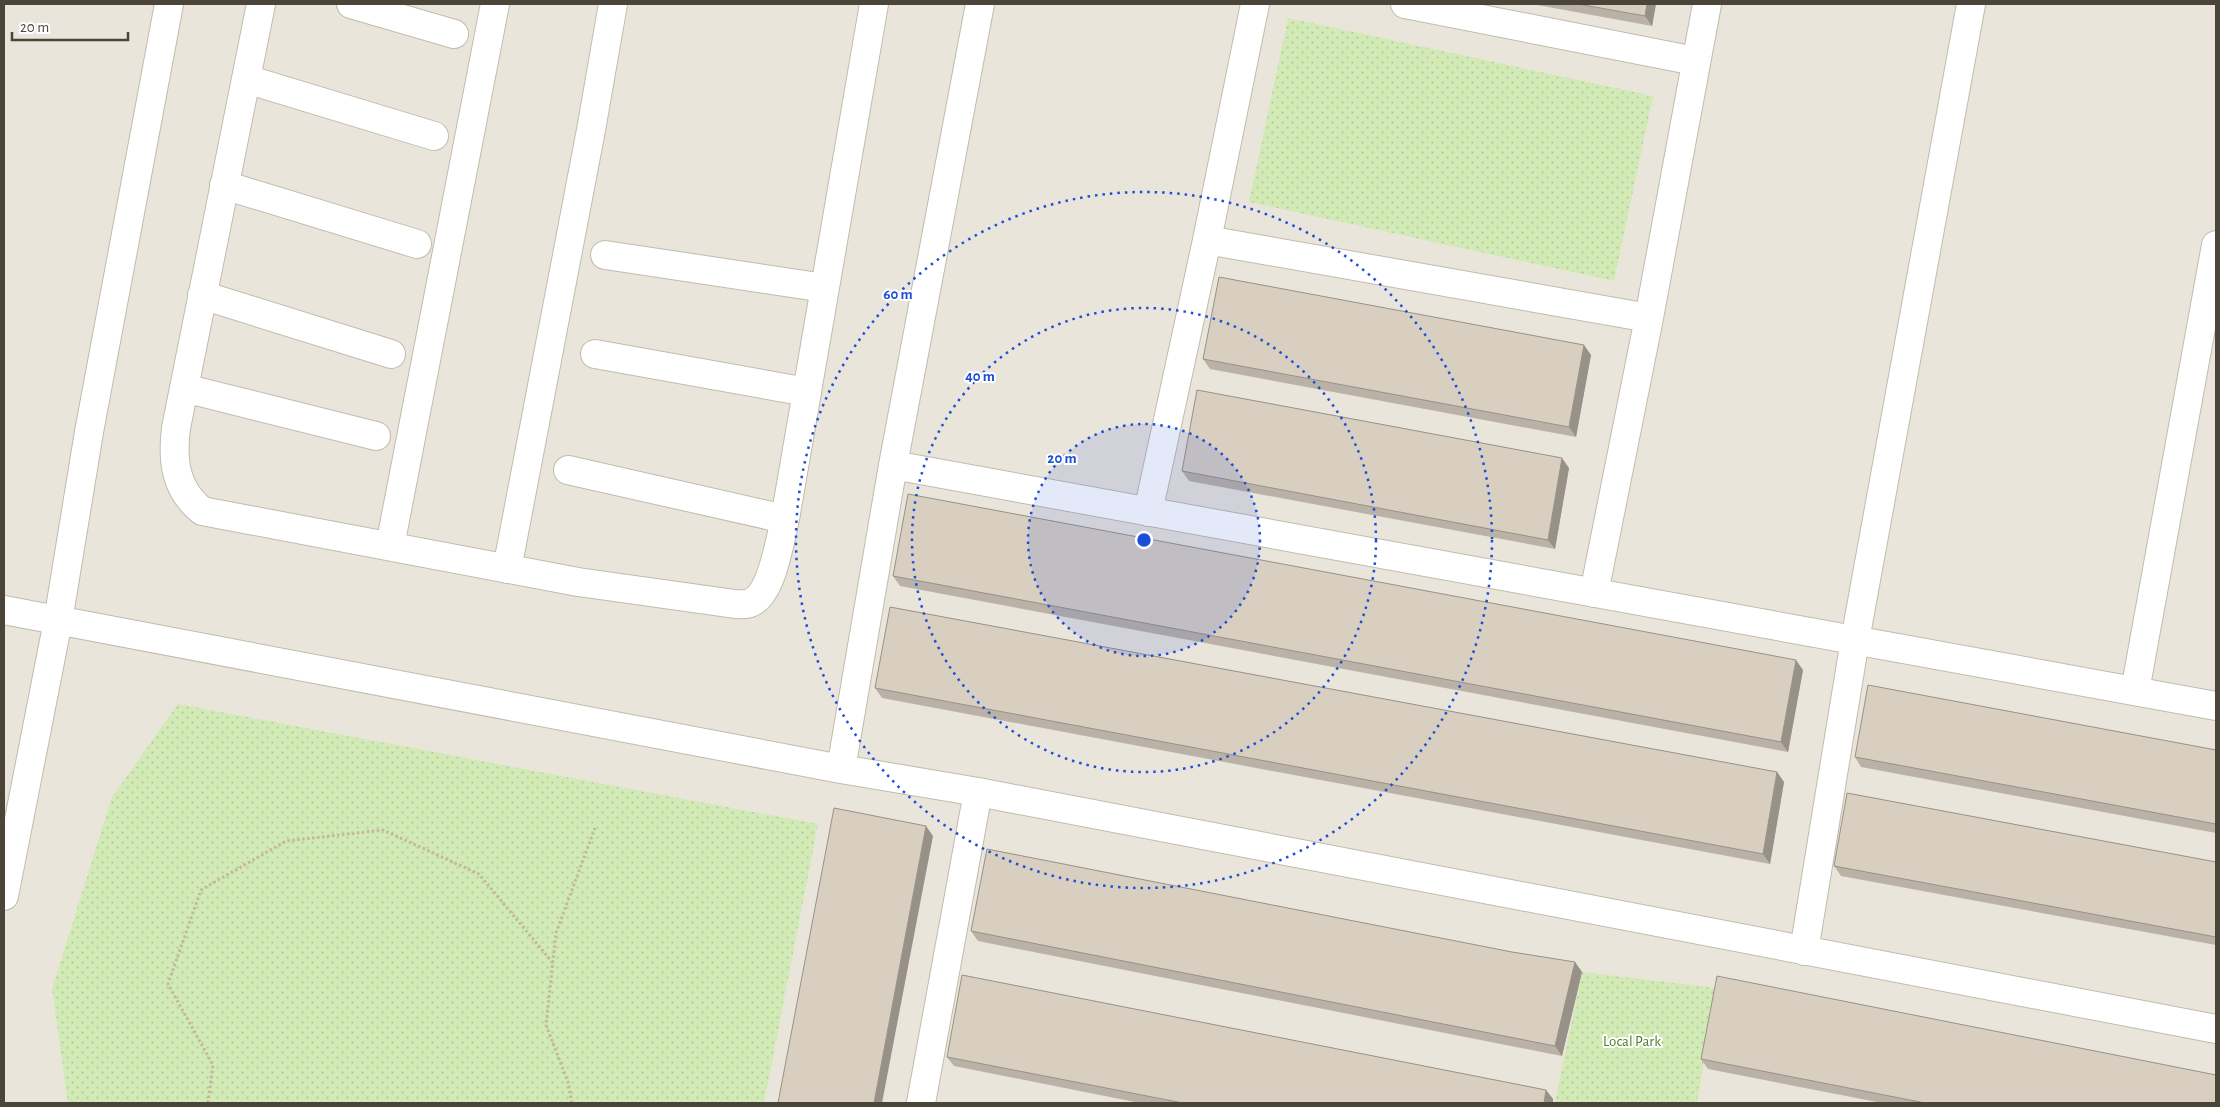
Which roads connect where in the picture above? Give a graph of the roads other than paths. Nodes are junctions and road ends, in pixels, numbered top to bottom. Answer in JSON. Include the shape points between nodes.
{"nodes":[{"id":1,"x":169,"y":4,"type":"edge"},
{"id":2,"x":261,"y":4,"type":"edge"},
{"id":3,"x":351,"y":4,"type":"edge"},
{"id":4,"x":495,"y":4,"type":"edge"},
{"id":5,"x":612,"y":4,"type":"edge"},
{"id":6,"x":874,"y":4,"type":"edge"},
{"id":7,"x":980,"y":4,"type":"edge"},
{"id":8,"x":1255,"y":4,"type":"edge"},
{"id":9,"x":1405,"y":4,"type":"edge"},
{"id":10,"x":1706,"y":4,"type":"edge"},
{"id":11,"x":1971,"y":4,"type":"edge"},
{"id":12,"x":454,"y":34,"type":"dead end"},
{"id":13,"x":1696,"y":61,"type":"junction"},
{"id":14,"x":246,"y":79,"type":"junction"},
{"id":15,"x":434,"y":136,"type":"dead end"},
{"id":16,"x":224,"y":185,"type":"junction"},
{"id":17,"x":1207,"y":240,"type":"junction"},
{"id":18,"x":417,"y":244,"type":"dead end"},
{"id":19,"x":2216,"y":245,"type":"edge"},
{"id":20,"x":605,"y":255,"type":"dead end"},
{"id":21,"x":825,"y":288,"type":"junction"},
{"id":22,"x":202,"y":295,"type":"junction"},
{"id":23,"x":1649,"y":318,"type":"junction"},
{"id":24,"x":391,"y":354,"type":"dead end"},
{"id":25,"x":595,"y":354,"type":"dead end"},
{"id":26,"x":184,"y":388,"type":"junction"},
{"id":27,"x":808,"y":392,"type":"junction"},
{"id":28,"x":376,"y":436,"type":"dead end"},
{"id":29,"x":892,"y":465,"type":"junction"},
{"id":30,"x":568,"y":470,"type":"dead end"},
{"id":31,"x":1148,"y":512,"type":"junction"},
{"id":32,"x":785,"y":519,"type":"junction"},
{"id":33,"x":390,"y":546,"type":"junction"},
{"id":34,"x":507,"y":569,"type":"junction"},
{"id":35,"x":1594,"y":593,"type":"junction"},
{"id":36,"x":4,"y":610,"type":"edge"},
{"id":37,"x":58,"y":621,"type":"junction"},
{"id":38,"x":1855,"y":640,"type":"junction"},
{"id":39,"x":2135,"y":691,"type":"junction"},
{"id":40,"x":2216,"y":706,"type":"edge"},
{"id":41,"x":841,"y":769,"type":"junction"},
{"id":42,"x":978,"y":792,"type":"junction"},
{"id":43,"x":4,"y":896,"type":"edge"},
{"id":44,"x":1804,"y":951,"type":"junction"},
{"id":45,"x":2216,"y":1028,"type":"edge"},
{"id":46,"x":921,"y":1103,"type":"edge"}],
"edges":[{"from":1,"to":37,"type":"street","via":[[89,432]]},
{"from":2,"to":14,"type":"street"},
{"from":3,"to":12,"type":"street"},
{"from":4,"to":33,"type":"street"},
{"from":5,"to":34,"type":"street"},
{"from":6,"to":21,"type":"street"},
{"from":7,"to":29,"type":"street"},
{"from":8,"to":17,"type":"street"},
{"from":9,"to":13,"type":"street"},
{"from":10,"to":13,"type":"street"},
{"from":11,"to":38,"type":"street"},
{"from":13,"to":23,"type":"street"},
{"from":14,"to":15,"type":"street"},
{"from":14,"to":16,"type":"street"},
{"from":16,"to":18,"type":"street"},
{"from":16,"to":22,"type":"street"},
{"from":17,"to":23,"type":"street"},
{"from":17,"to":31,"type":"street"},
{"from":19,"to":39,"type":"street"},
{"from":20,"to":21,"type":"street"},
{"from":21,"to":27,"type":"street"},
{"from":22,"to":24,"type":"street"},
{"from":22,"to":26,"type":"street"},
{"from":23,"to":35,"type":"street"},
{"from":25,"to":27,"type":"street"},
{"from":26,"to":28,"type":"street"},
{"from":26,"to":33,"type":"street","via":[[173,450],[180,483],[188,500],[202,511]]},
{"from":27,"to":32,"type":"street"},
{"from":29,"to":31,"type":"street"},
{"from":29,"to":41,"type":"street"},
{"from":30,"to":32,"type":"street"},
{"from":31,"to":35,"type":"street"},
{"from":32,"to":34,"type":"street","via":[[771,575],[762,593],[750,603],[666,595]]},
{"from":33,"to":34,"type":"street"},
{"from":35,"to":38,"type":"street"},
{"from":36,"to":37,"type":"street"},
{"from":37,"to":41,"type":"street"},
{"from":37,"to":43,"type":"street"},
{"from":38,"to":39,"type":"street"},
{"from":38,"to":44,"type":"street"},
{"from":39,"to":40,"type":"street"},
{"from":41,"to":42,"type":"street"},
{"from":42,"to":44,"type":"street"},
{"from":42,"to":46,"type":"street"},
{"from":44,"to":45,"type":"street"}]}
